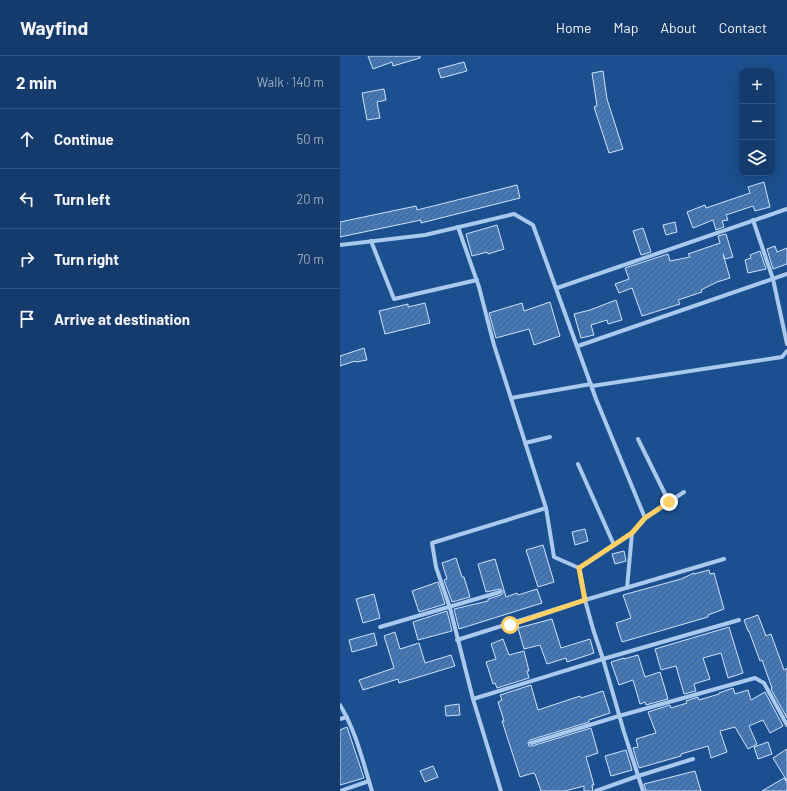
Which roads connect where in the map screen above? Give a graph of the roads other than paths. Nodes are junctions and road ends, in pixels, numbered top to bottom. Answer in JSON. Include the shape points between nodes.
{"nodes":[{"id":1,"x":787,"y":209,"type":"edge"},
{"id":2,"x":754,"y":220,"type":"junction"},
{"id":3,"x":458,"y":227,"type":"junction"},
{"id":4,"x":371,"y":241,"type":"junction"},
{"id":5,"x":340,"y":245,"type":"edge"},
{"id":6,"x":787,"y":274,"type":"edge"},
{"id":7,"x":772,"y":279,"type":"junction"},
{"id":8,"x":477,"y":280,"type":"junction"},
{"id":9,"x":557,"y":288,"type":"junction"},
{"id":10,"x":787,"y":344,"type":"edge"},
{"id":11,"x":578,"y":346,"type":"junction"},
{"id":12,"x":787,"y":352,"type":"edge"},
{"id":13,"x":592,"y":385,"type":"junction"},
{"id":14,"x":511,"y":398,"type":"junction"},
{"id":15,"x":550,"y":437,"type":"dead end"},
{"id":16,"x":638,"y":439,"type":"dead end"},
{"id":17,"x":525,"y":443,"type":"junction"},
{"id":18,"x":578,"y":464,"type":"dead end"},
{"id":19,"x":684,"y":492,"type":"dead end"},
{"id":20,"x":669,"y":502,"type":"junction"},
{"id":21,"x":546,"y":508,"type":"junction"},
{"id":22,"x":645,"y":518,"type":"junction"},
{"id":23,"x":632,"y":533,"type":"junction"},
{"id":24,"x":614,"y":545,"type":"junction"},
{"id":25,"x":724,"y":559,"type":"dead end"},
{"id":26,"x":579,"y":568,"type":"junction"},
{"id":27,"x":626,"y":588,"type":"junction"},
{"id":28,"x":500,"y":592,"type":"dead end"},
{"id":29,"x":585,"y":600,"type":"junction"},
{"id":30,"x":450,"y":608,"type":"junction"},
{"id":31,"x":739,"y":620,"type":"dead end"},
{"id":32,"x":380,"y":627,"type":"dead end"},
{"id":33,"x":458,"y":640,"type":"junction"},
{"id":34,"x":603,"y":659,"type":"junction"},
{"id":35,"x":473,"y":699,"type":"junction"},
{"id":36,"x":340,"y":705,"type":"edge"},
{"id":37,"x":619,"y":716,"type":"junction"},
{"id":38,"x":347,"y":717,"type":"junction"},
{"id":39,"x":340,"y":720,"type":"edge"},
{"id":40,"x":787,"y":725,"type":"edge"},
{"id":41,"x":532,"y":743,"type":"dead end"},
{"id":42,"x":692,"y":760,"type":"dead end"},
{"id":43,"x":638,"y":776,"type":"junction"},
{"id":44,"x":369,"y":782,"type":"junction"},
{"id":45,"x":340,"y":791,"type":"edge"},
{"id":46,"x":372,"y":791,"type":"edge"},
{"id":47,"x":501,"y":791,"type":"edge"},
{"id":48,"x":596,"y":791,"type":"edge"},
{"id":49,"x":643,"y":791,"type":"edge"}],
"edges":[{"from":1,"to":2,"type":"street"},
{"from":2,"to":7,"type":"street"},
{"from":2,"to":9,"type":"street"},
{"from":3,"to":4,"type":"street","via":[[425,235]]},
{"from":3,"to":8,"type":"street"},
{"from":3,"to":9,"type":"street","via":[[514,214],[534,225]]},
{"from":4,"to":5,"type":"street"},
{"from":4,"to":8,"type":"street","via":[[394,299]]},
{"from":6,"to":7,"type":"street"},
{"from":7,"to":10,"type":"street"},
{"from":7,"to":11,"type":"street"},
{"from":8,"to":14,"type":"street"},
{"from":9,"to":11,"type":"street"},
{"from":11,"to":13,"type":"street"},
{"from":12,"to":13,"type":"street","via":[[782,357]]},
{"from":13,"to":14,"type":"street"},
{"from":13,"to":22,"type":"street"},
{"from":14,"to":17,"type":"street"},
{"from":15,"to":17,"type":"street"},
{"from":16,"to":20,"type":"street"},
{"from":17,"to":21,"type":"street"},
{"from":18,"to":24,"type":"street"},
{"from":19,"to":20,"type":"street"},
{"from":20,"to":22,"type":"street"},
{"from":21,"to":26,"type":"street","via":[[554,557]]},
{"from":21,"to":30,"type":"street","via":[[432,543],[436,567]]},
{"from":22,"to":23,"type":"street"},
{"from":23,"to":24,"type":"street"},
{"from":23,"to":27,"type":"street"},
{"from":24,"to":26,"type":"street"},
{"from":25,"to":27,"type":"street"},
{"from":26,"to":29,"type":"street"},
{"from":27,"to":29,"type":"street"},
{"from":28,"to":30,"type":"street"},
{"from":29,"to":33,"type":"street"},
{"from":29,"to":34,"type":"street"},
{"from":30,"to":32,"type":"street"},
{"from":30,"to":33,"type":"street"},
{"from":31,"to":34,"type":"street"},
{"from":33,"to":35,"type":"street"},
{"from":34,"to":35,"type":"street"},
{"from":34,"to":37,"type":"street"},
{"from":35,"to":47,"type":"street"},
{"from":36,"to":38,"type":"street"},
{"from":37,"to":40,"type":"street","via":[[754,678],[764,683]]},
{"from":37,"to":41,"type":"street"},
{"from":37,"to":43,"type":"street"},
{"from":38,"to":39,"type":"street"},
{"from":38,"to":44,"type":"street","via":[[360,749]]},
{"from":42,"to":43,"type":"street"},
{"from":43,"to":48,"type":"street"},
{"from":43,"to":49,"type":"street"},
{"from":44,"to":45,"type":"street"},
{"from":44,"to":46,"type":"street"}]}
